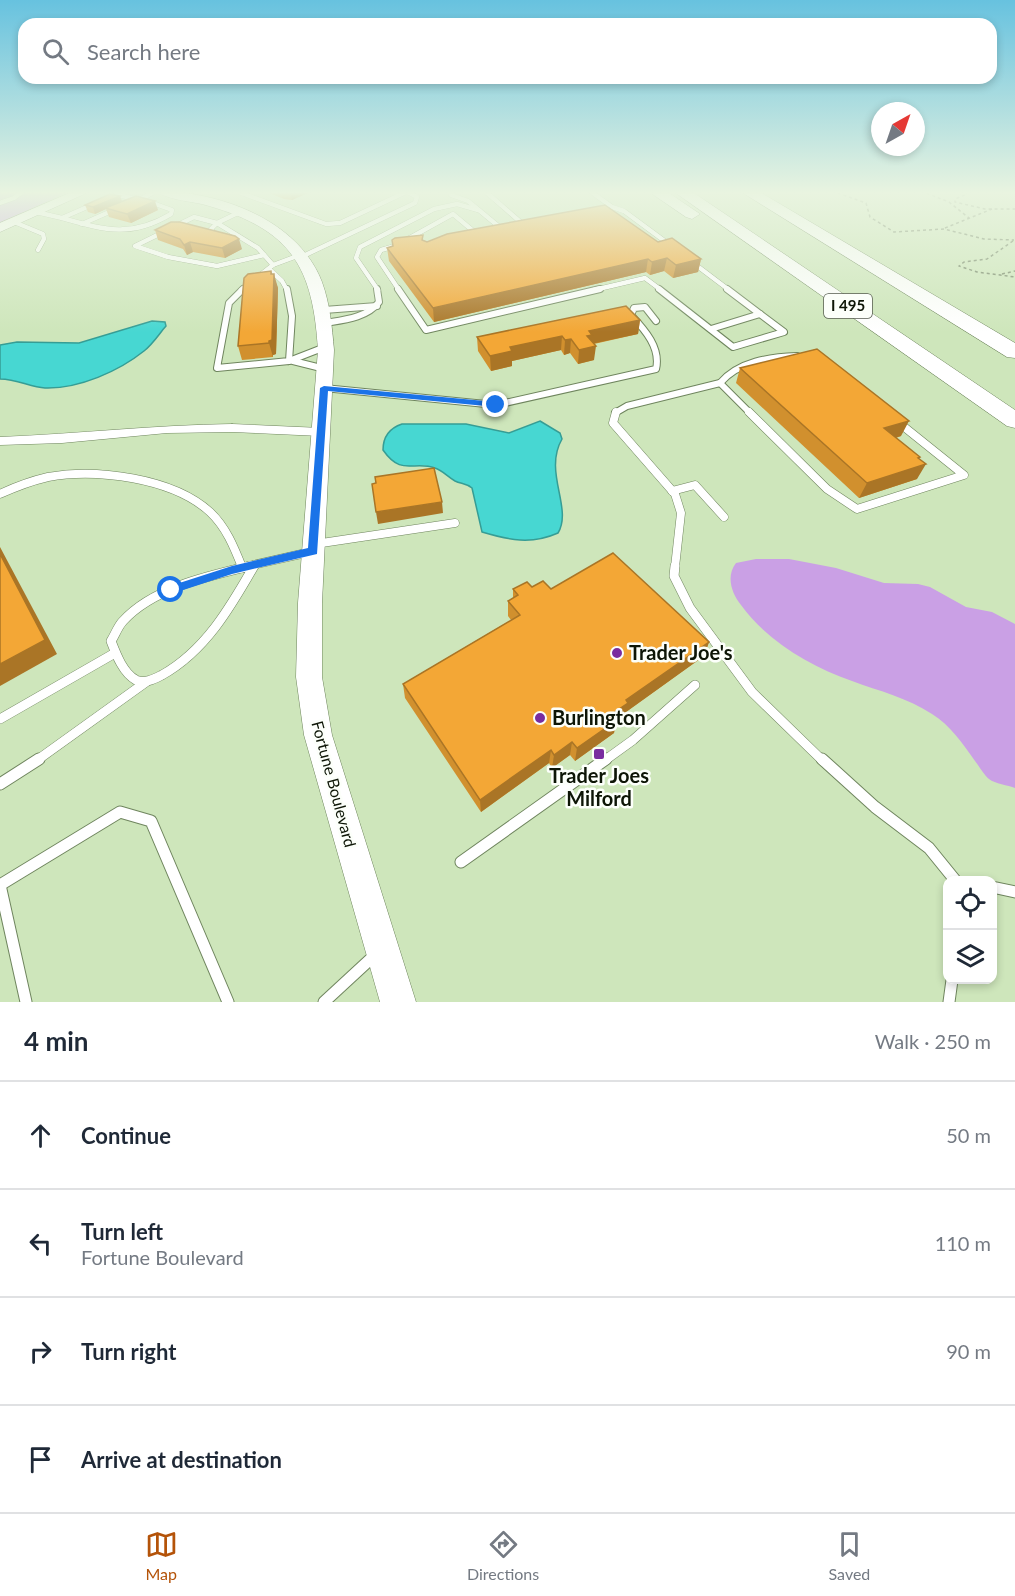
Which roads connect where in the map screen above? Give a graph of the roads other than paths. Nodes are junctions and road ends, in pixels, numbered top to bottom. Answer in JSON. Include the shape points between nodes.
{"nodes":[{"id":1,"x":44,"y":238,"type":"edge"},
{"id":2,"x":152,"y":238,"type":"edge"},
{"id":3,"x":242,"y":238,"type":"edge"},
{"id":4,"x":282,"y":238,"type":"edge"},
{"id":5,"x":340,"y":238,"type":"edge"},
{"id":6,"x":378,"y":238,"type":"edge"},
{"id":7,"x":411,"y":238,"type":"edge"},
{"id":8,"x":660,"y":238,"type":"edge"},
{"id":9,"x":732,"y":238,"type":"edge"},
{"id":10,"x":748,"y":238,"type":"edge"},
{"id":11,"x":825,"y":238,"type":"edge"},
{"id":12,"x":413,"y":245,"type":"edge"},
{"id":13,"x":391,"y":249,"type":"junction"},
{"id":14,"x":38,"y":250,"type":"dead end"},
{"id":15,"x":680,"y":253,"type":"edge"},
{"id":16,"x":264,"y":255,"type":"junction"},
{"id":17,"x":301,"y":256,"type":"junction"},
{"id":18,"x":688,"y":259,"type":"edge"},
{"id":19,"x":271,"y":267,"type":"junction"},
{"id":20,"x":377,"y":306,"type":"junction"},
{"id":21,"x":760,"y":314,"type":"junction"},
{"id":22,"x":325,"y":317,"type":"junction"},
{"id":23,"x":656,"y":321,"type":"dead end"},
{"id":24,"x":711,"y":329,"type":"junction"},
{"id":25,"x":883,"y":330,"type":"junction"},
{"id":26,"x":326,"y":346,"type":"junction"},
{"id":27,"x":1015,"y":352,"type":"edge"},
{"id":28,"x":806,"y":357,"type":"edge"},
{"id":29,"x":289,"y":361,"type":"junction"},
{"id":30,"x":325,"y":379,"type":"junction"},
{"id":31,"x":720,"y":382,"type":"junction"},
{"id":32,"x":891,"y":417,"type":"edge"},
{"id":33,"x":1015,"y":421,"type":"edge"},
{"id":34,"x":321,"y":432,"type":"junction"},
{"id":35,"x":0,"y":441,"type":"edge"},
{"id":36,"x":672,"y":491,"type":"junction"},
{"id":37,"x":0,"y":494,"type":"edge"},
{"id":38,"x":724,"y":517,"type":"dead end"},
{"id":39,"x":455,"y":523,"type":"dead end"},
{"id":40,"x":313,"y":548,"type":"junction"},
{"id":41,"x":254,"y":565,"type":"junction"},
{"id":42,"x":242,"y":568,"type":"junction"},
{"id":43,"x":115,"y":653,"type":"junction"},
{"id":44,"x":146,"y":682,"type":"junction"},
{"id":45,"x":695,"y":685,"type":"dead end"},
{"id":46,"x":0,"y":719,"type":"edge"},
{"id":47,"x":0,"y":784,"type":"edge"},
{"id":48,"x":461,"y":862,"type":"dead end"},
{"id":49,"x":954,"y":876,"type":"edge"},
{"id":50,"x":0,"y":885,"type":"edge"},
{"id":51,"x":997,"y":888,"type":"edge"},
{"id":52,"x":1015,"y":892,"type":"edge"},
{"id":53,"x":381,"y":949,"type":"junction"},
{"id":54,"x":951,"y":984,"type":"edge"},
{"id":55,"x":26,"y":1002,"type":"edge"},
{"id":56,"x":228,"y":1002,"type":"edge"},
{"id":57,"x":324,"y":1002,"type":"edge"},
{"id":58,"x":398,"y":1002,"type":"edge"},
{"id":59,"x":949,"y":1002,"type":"edge"}],
"edges":[{"from":1,"to":14,"type":"lane"},
{"from":2,"to":16,"type":"lane","via":[[135,246],[217,266]]},
{"from":3,"to":16,"type":"lane"},
{"from":4,"to":17,"type":"main road","name":"Fortune Boulevard"},
{"from":5,"to":17,"type":"lane"},
{"from":6,"to":20,"type":"lane","via":[[360,247],[356,258],[379,293]]},
{"from":7,"to":13,"type":"lane"},
{"from":8,"to":15,"type":"lane"},
{"from":9,"to":25,"type":"highway"},
{"from":10,"to":25,"type":"highway","number":"I 495"},
{"from":11,"to":27,"type":"highway","number":"I 495"},
{"from":12,"to":13,"type":"lane"},
{"from":13,"to":24,"type":"lane","via":[[377,256],[426,330],[645,278]]},
{"from":16,"to":19,"type":"lane"},
{"from":17,"to":19,"type":"lane"},
{"from":17,"to":22,"type":"main road","name":"Fortune Boulevard","via":[[319,288]]},
{"from":18,"to":21,"type":"lane"},
{"from":19,"to":29,"type":"lane","via":[[287,289],[292,337]]},
{"from":19,"to":29,"type":"lane","via":[[229,303],[217,368]]},
{"from":20,"to":22,"type":"lane"},
{"from":20,"to":22,"type":"lane","via":[[368,313]]},
{"from":21,"to":24,"type":"lane"},
{"from":21,"to":24,"type":"lane","via":[[784,332],[733,347]]},
{"from":22,"to":26,"type":"main road","name":"Fortune Boulevard"},
{"from":23,"to":30,"type":"lane","via":[[645,307],[634,308],[631,315],[648,334],[659,357],[656,369],[496,405]]},
{"from":25,"to":33,"type":"highway","number":"I 495"},
{"from":26,"to":29,"type":"lane"},
{"from":26,"to":30,"type":"main road","name":"Fortune Boulevard"},
{"from":28,"to":31,"type":"lane","via":[[762,361],[727,373]]},
{"from":29,"to":30,"type":"lane"},
{"from":30,"to":34,"type":"main road","name":"Fortune Boulevard"},
{"from":31,"to":32,"type":"lane","via":[[827,489],[856,509],[964,474]]},
{"from":31,"to":36,"type":"lane","via":[[615,412],[614,423]]},
{"from":34,"to":35,"type":"street","via":[[178,429]]},
{"from":34,"to":40,"type":"main road","name":"Fortune Boulevard"},
{"from":36,"to":38,"type":"lane","via":[[695,485]]},
{"from":36,"to":49,"type":"lane","via":[[681,513],[674,576],[696,617],[752,692],[875,807],[929,848]]},
{"from":37,"to":42,"type":"lane","via":[[56,476],[95,474],[184,494],[209,511],[231,537]]},
{"from":39,"to":40,"type":"lane"},
{"from":40,"to":41,"type":"lane"},
{"from":40,"to":53,"type":"main road","name":"Fortune Boulevard","via":[[309,677],[318,735]]},
{"from":41,"to":42,"type":"lane"},
{"from":41,"to":44,"type":"lane","via":[[229,610],[203,642],[165,674]]},
{"from":42,"to":43,"type":"lane","via":[[171,590],[139,607],[115,629],[111,641]]},
{"from":43,"to":44,"type":"lane","via":[[136,680]]},
{"from":43,"to":46,"type":"lane"},
{"from":44,"to":47,"type":"lane"},
{"from":45,"to":48,"type":"lane","via":[[633,740]]},
{"from":50,"to":55,"type":"lane"},
{"from":50,"to":56,"type":"lane","via":[[120,812],[151,821]]},
{"from":51,"to":52,"type":"lane"},
{"from":53,"to":57,"type":"lane"},
{"from":53,"to":58,"type":"main road","name":"Fortune Boulevard"},
{"from":54,"to":59,"type":"lane"}]}
